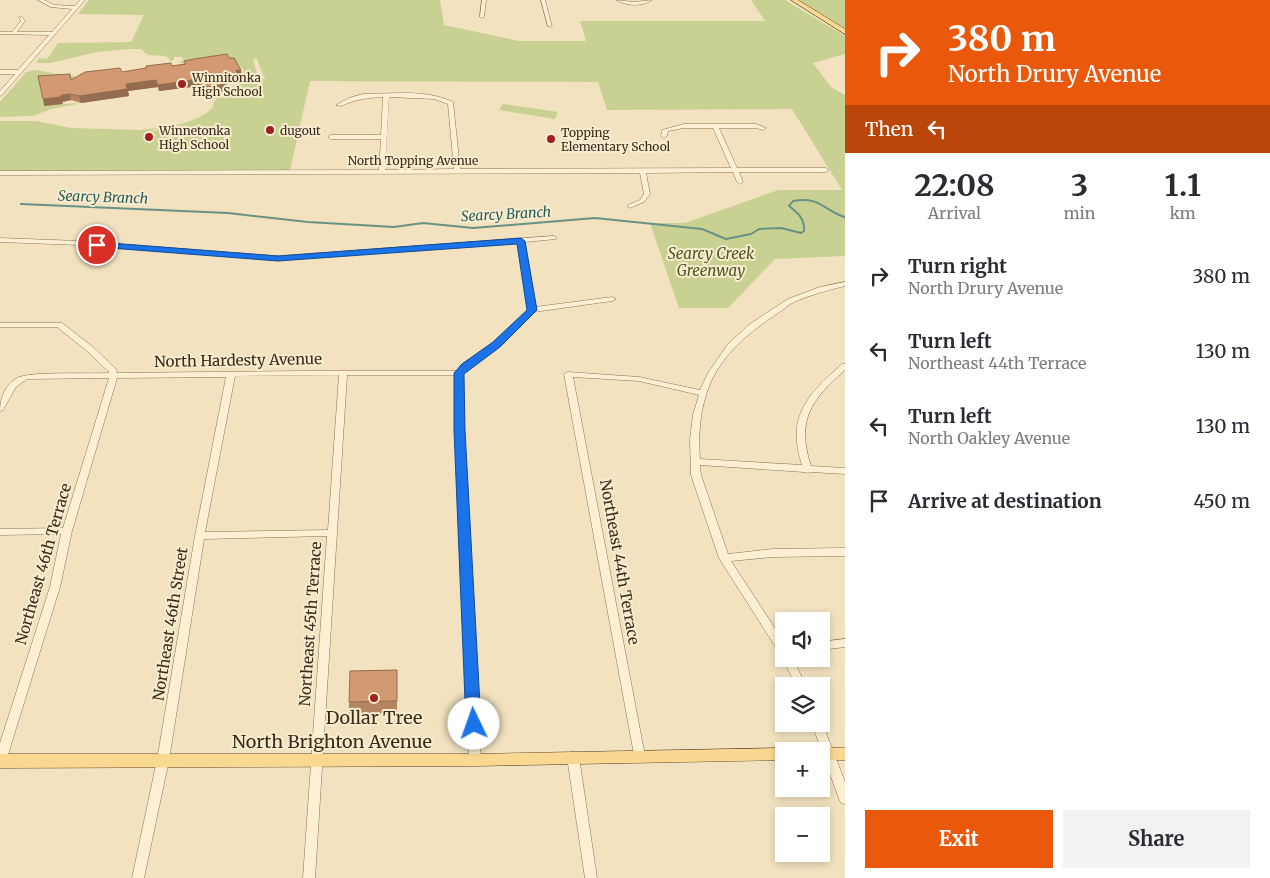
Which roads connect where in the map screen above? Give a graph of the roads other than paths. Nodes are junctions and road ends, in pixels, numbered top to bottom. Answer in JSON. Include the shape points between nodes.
{"nodes":[{"id":1,"x":40,"y":0,"type":"edge"},
{"id":2,"x":76,"y":0,"type":"edge"},
{"id":3,"x":83,"y":0,"type":"edge"},
{"id":4,"x":484,"y":0,"type":"edge"},
{"id":5,"x":543,"y":0,"type":"edge"},
{"id":6,"x":618,"y":0,"type":"edge"},
{"id":7,"x":650,"y":0,"type":"edge"},
{"id":8,"x":794,"y":0,"type":"edge"},
{"id":9,"x":71,"y":8,"type":"junction"},
{"id":10,"x":77,"y":8,"type":"junction"},
{"id":11,"x":21,"y":17,"type":"dead end"},
{"id":12,"x":482,"y":17,"type":"dead end"},
{"id":13,"x":60,"y":25,"type":"junction"},
{"id":14,"x":550,"y":26,"type":"dead end"},
{"id":15,"x":845,"y":32,"type":"edge"},
{"id":16,"x":0,"y":33,"type":"edge"},
{"id":17,"x":14,"y":33,"type":"junction"},
{"id":18,"x":53,"y":34,"type":"junction"},
{"id":19,"x":0,"y":72,"type":"edge"},
{"id":20,"x":19,"y":72,"type":"junction"},
{"id":21,"x":0,"y":94,"type":"edge"},
{"id":22,"x":386,"y":96,"type":"junction"},
{"id":23,"x":339,"y":105,"type":"dead end"},
{"id":24,"x":716,"y":127,"type":"junction"},
{"id":25,"x":763,"y":128,"type":"dead end"},
{"id":26,"x":664,"y":136,"type":"dead end"},
{"id":27,"x":332,"y":137,"type":"dead end"},
{"id":28,"x":384,"y":137,"type":"junction"},
{"id":29,"x":736,"y":170,"type":"junction"},
{"id":30,"x":826,"y":170,"type":"dead end"},
{"id":31,"x":382,"y":171,"type":"junction"},
{"id":32,"x":457,"y":171,"type":"junction"},
{"id":33,"x":643,"y":171,"type":"junction"},
{"id":34,"x":0,"y":173,"type":"edge"},
{"id":35,"x":740,"y":182,"type":"dead end"},
{"id":36,"x":630,"y":206,"type":"dead end"},
{"id":37,"x":554,"y":238,"type":"dead end"},
{"id":38,"x":0,"y":240,"type":"edge"},
{"id":39,"x":521,"y":241,"type":"junction"},
{"id":40,"x":845,"y":284,"type":"edge"},
{"id":41,"x":612,"y":299,"type":"dead end"},
{"id":42,"x":532,"y":310,"type":"junction"},
{"id":43,"x":0,"y":325,"type":"edge"},
{"id":44,"x":845,"y":366,"type":"edge"},
{"id":45,"x":343,"y":373,"type":"junction"},
{"id":46,"x":459,"y":373,"type":"junction"},
{"id":47,"x":231,"y":374,"type":"junction"},
{"id":48,"x":113,"y":376,"type":"junction"},
{"id":49,"x":703,"y":393,"type":"junction"},
{"id":50,"x":0,"y":408,"type":"edge"},
{"id":51,"x":696,"y":462,"type":"junction"},
{"id":52,"x":808,"y":470,"type":"junction"},
{"id":53,"x":845,"y":471,"type":"edge"},
{"id":54,"x":67,"y":531,"type":"junction"},
{"id":55,"x":0,"y":532,"type":"edge"},
{"id":56,"x":331,"y":533,"type":"junction"},
{"id":57,"x":200,"y":536,"type":"junction"},
{"id":58,"x":845,"y":552,"type":"edge"},
{"id":59,"x":724,"y":558,"type":"junction"},
{"id":60,"x":775,"y":636,"type":"edge"},
{"id":61,"x":845,"y":644,"type":"edge"},
{"id":62,"x":830,"y":645,"type":"edge"},
{"id":63,"x":775,"y":754,"type":"edge"},
{"id":64,"x":830,"y":754,"type":"edge"},
{"id":65,"x":845,"y":754,"type":"edge"},
{"id":66,"x":639,"y":756,"type":"junction"},
{"id":67,"x":573,"y":757,"type":"junction"},
{"id":68,"x":317,"y":759,"type":"junction"},
{"id":69,"x":162,"y":760,"type":"junction"},
{"id":70,"x":476,"y":760,"type":"junction"},
{"id":71,"x":0,"y":761,"type":"edge"},
{"id":72,"x":830,"y":765,"type":"edge"},
{"id":73,"x":845,"y":799,"type":"edge"},
{"id":74,"x":138,"y":878,"type":"edge"},
{"id":75,"x":309,"y":878,"type":"edge"},
{"id":76,"x":591,"y":878,"type":"edge"}],
"edges":[{"from":1,"to":9,"type":"street","via":[[53,6]]},
{"from":2,"to":9,"type":"street"},
{"from":3,"to":10,"type":"street"},
{"from":4,"to":12,"type":"street"},
{"from":5,"to":14,"type":"street"},
{"from":6,"to":7,"type":"street","via":[[628,3]]},
{"from":8,"to":15,"type":"main road"},
{"from":9,"to":10,"type":"street"},
{"from":9,"to":13,"type":"street"},
{"from":10,"to":13,"type":"street"},
{"from":11,"to":17,"type":"street","via":[[23,21]]},
{"from":13,"to":18,"type":"street"},
{"from":16,"to":17,"type":"street"},
{"from":17,"to":18,"type":"street"},
{"from":18,"to":20,"type":"street"},
{"from":19,"to":20,"type":"street"},
{"from":20,"to":21,"type":"street"},
{"from":22,"to":23,"type":"street","via":[[356,97]]},
{"from":22,"to":28,"type":"street"},
{"from":22,"to":32,"type":"street","via":[[435,97],[449,102]]},
{"from":24,"to":25,"type":"street"},
{"from":24,"to":26,"type":"street","via":[[673,127],[665,130]]},
{"from":24,"to":29,"type":"street"},
{"from":27,"to":28,"type":"street"},
{"from":28,"to":31,"type":"street"},
{"from":29,"to":30,"type":"street","name":"North Topping Avenue"},
{"from":29,"to":33,"type":"street","name":"North Topping Avenue"},
{"from":29,"to":35,"type":"street"},
{"from":31,"to":32,"type":"street","name":"North Topping Avenue"},
{"from":31,"to":34,"type":"street","name":"North Topping Avenue"},
{"from":32,"to":33,"type":"street","name":"North Topping Avenue"},
{"from":33,"to":36,"type":"street","via":[[647,194],[642,201]]},
{"from":37,"to":39,"type":"street"},
{"from":38,"to":39,"type":"street","via":[[271,258]]},
{"from":39,"to":42,"type":"street"},
{"from":40,"to":49,"type":"street","via":[[791,301],[753,326],[726,353]]},
{"from":41,"to":42,"type":"street"},
{"from":42,"to":46,"type":"street","via":[[497,344]]},
{"from":43,"to":48,"type":"street","via":[[59,325],[90,349],[113,371]]},
{"from":44,"to":52,"type":"street","via":[[817,393],[803,414],[800,446]]},
{"from":45,"to":46,"type":"street","name":"North Hardesty Avenue"},
{"from":45,"to":47,"type":"street","name":"North Hardesty Avenue"},
{"from":45,"to":56,"type":"street","name":"Northeast 45th Terrace"},
{"from":46,"to":70,"type":"street"},
{"from":47,"to":48,"type":"street","name":"North Hardesty Avenue"},
{"from":47,"to":57,"type":"street","name":"Northeast 46th Street"},
{"from":48,"to":50,"type":"street","name":"North Hardesty Avenue","via":[[18,380]]},
{"from":48,"to":54,"type":"street","name":"Northeast 46th Terrace"},
{"from":49,"to":51,"type":"street","via":[[695,430]]},
{"from":49,"to":66,"type":"street","name":"Northeast 44th Terrace","via":[[639,379],[568,374]]},
{"from":51,"to":52,"type":"street"},
{"from":51,"to":59,"type":"street","via":[[696,475]]},
{"from":52,"to":53,"type":"street"},
{"from":54,"to":55,"type":"street"},
{"from":54,"to":71,"type":"street","name":"Northeast 46th Terrace","via":[[55,587]]},
{"from":56,"to":57,"type":"street"},
{"from":56,"to":68,"type":"street","name":"Northeast 45th Terrace"},
{"from":57,"to":69,"type":"street","name":"Northeast 46th Street"},
{"from":58,"to":59,"type":"street","via":[[774,553]]},
{"from":59,"to":60,"type":"street"},
{"from":61,"to":62,"type":"street"},
{"from":63,"to":66,"type":"main road","name":"North Brighton Avenue"},
{"from":64,"to":65,"type":"main road"},
{"from":66,"to":67,"type":"main road","name":"North Brighton Avenue"},
{"from":67,"to":70,"type":"main road","name":"North Brighton Avenue"},
{"from":67,"to":76,"type":"street"},
{"from":68,"to":69,"type":"main road","name":"North Brighton Avenue"},
{"from":68,"to":70,"type":"main road","name":"North Brighton Avenue"},
{"from":68,"to":75,"type":"street","name":"Northeast 45th Terrace"},
{"from":69,"to":71,"type":"main road","name":"North Brighton Avenue"},
{"from":69,"to":74,"type":"street","name":"Northeast 46th Street"},
{"from":72,"to":73,"type":"street"}]}
